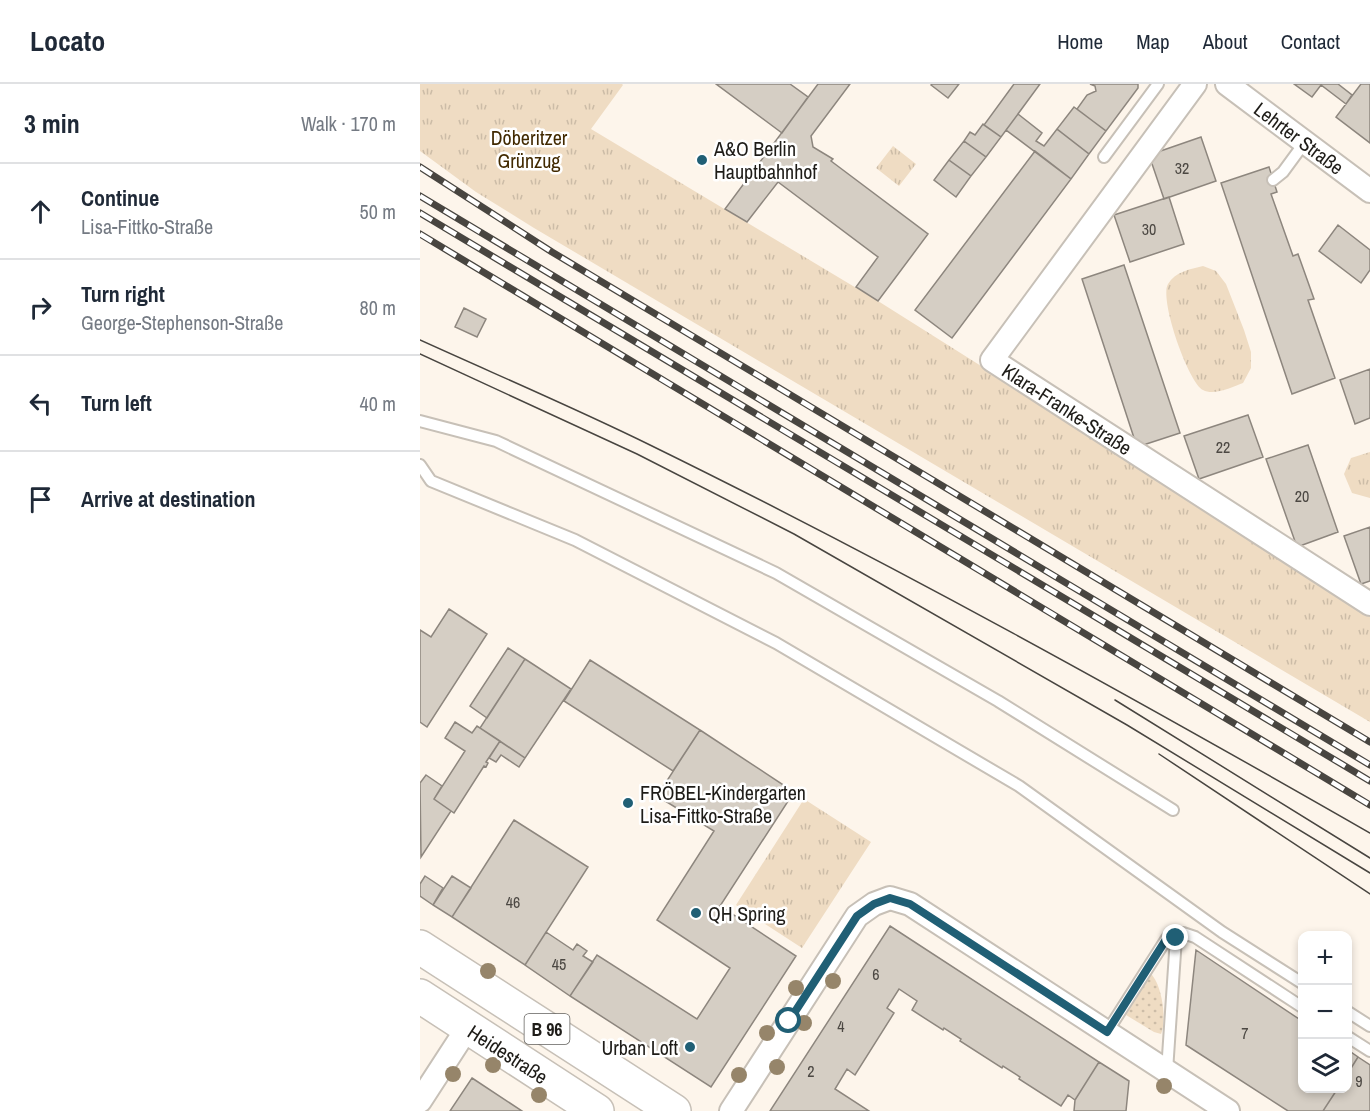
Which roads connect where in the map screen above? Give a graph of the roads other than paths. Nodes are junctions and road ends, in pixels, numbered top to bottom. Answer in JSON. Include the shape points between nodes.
{"nodes":[{"id":1,"x":1158,"y":84,"type":"edge"},
{"id":2,"x":1195,"y":84,"type":"edge"},
{"id":3,"x":1227,"y":84,"type":"edge"},
{"id":4,"x":1305,"y":142,"type":"junction"},
{"id":5,"x":1104,"y":157,"type":"dead end"},
{"id":6,"x":1273,"y":180,"type":"dead end"},
{"id":7,"x":1370,"y":191,"type":"edge"},
{"id":8,"x":420,"y":421,"type":"edge"},
{"id":9,"x":420,"y":465,"type":"edge"},
{"id":10,"x":1370,"y":604,"type":"edge"},
{"id":11,"x":1173,"y":810,"type":"dead end"},
{"id":12,"x":1176,"y":938,"type":"junction"},
{"id":13,"x":420,"y":947,"type":"edge"},
{"id":14,"x":1298,"y":980,"type":"edge"},
{"id":15,"x":420,"y":996,"type":"edge"},
{"id":16,"x":1298,"y":1004,"type":"edge"},
{"id":17,"x":1352,"y":1015,"type":"edge"},
{"id":18,"x":1370,"y":1026,"type":"edge"},
{"id":19,"x":468,"y":1027,"type":"junction"},
{"id":20,"x":1107,"y":1032,"type":"junction"},
{"id":21,"x":1350,"y":1039,"type":"edge"},
{"id":22,"x":1370,"y":1051,"type":"edge"},
{"id":23,"x":1167,"y":1071,"type":"junction"},
{"id":24,"x":420,"y":1101,"type":"edge"},
{"id":25,"x":597,"y":1111,"type":"edge"},
{"id":26,"x":674,"y":1111,"type":"edge"},
{"id":27,"x":731,"y":1111,"type":"edge"},
{"id":28,"x":1228,"y":1111,"type":"edge"}],
"edges":[{"from":1,"to":5,"type":"lane"},
{"from":2,"to":10,"type":"street","name":"Klara-Franke-Straße","via":[[992,360]]},
{"from":3,"to":4,"type":"street","name":"Lehrter Straße"},
{"from":4,"to":6,"type":"lane"},
{"from":4,"to":7,"type":"street","name":"Lehrter Straße"},
{"from":8,"to":11,"type":"lane","via":[[496,441],[776,573],[998,701]]},
{"from":9,"to":14,"type":"lane","via":[[431,481],[575,540],[776,643],[1009,780],[1222,932]]},
{"from":12,"to":16,"type":"lane","via":[[1183,933],[1195,937]]},
{"from":12,"to":20,"type":"lane","via":[[1167,938]]},
{"from":12,"to":23,"type":"lane"},
{"from":13,"to":26,"type":"main road","number":"B 96"},
{"from":15,"to":19,"type":"main road","name":"Heidestraße","number":"B 96"},
{"from":17,"to":18,"type":"lane"},
{"from":19,"to":24,"type":"street"},
{"from":19,"to":25,"type":"main road","name":"Heidestraße","number":"B 96"},
{"from":20,"to":23,"type":"street"},
{"from":20,"to":27,"type":"street","via":[[910,904],[890,898],[857,916]]},
{"from":21,"to":22,"type":"lane"},
{"from":23,"to":28,"type":"street"}]}
